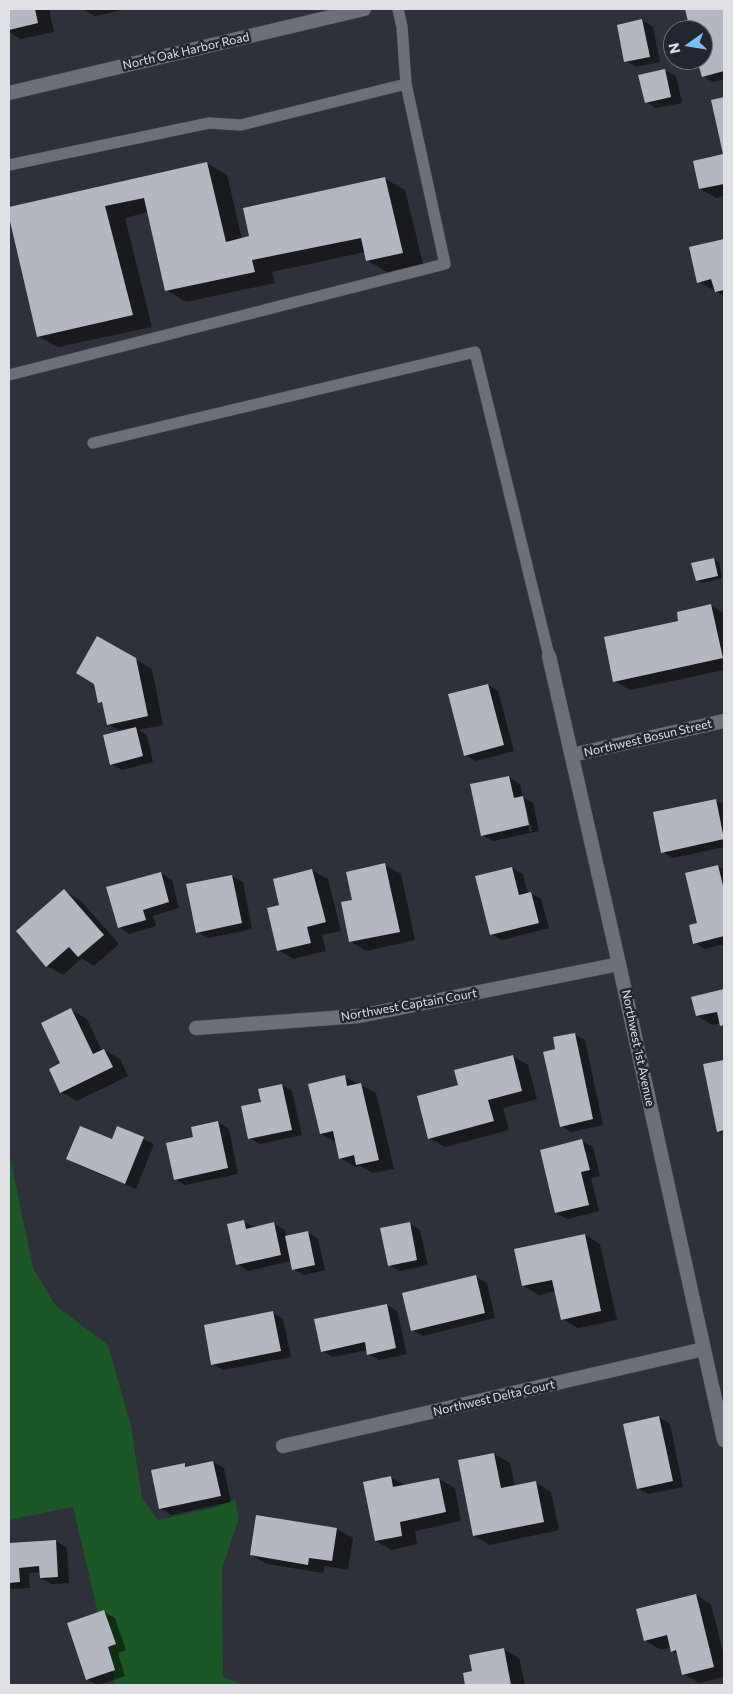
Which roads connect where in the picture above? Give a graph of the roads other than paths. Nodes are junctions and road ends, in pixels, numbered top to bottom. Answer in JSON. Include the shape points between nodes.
{"nodes":[{"id":1,"x":364,"y":9,"type":"edge"},
{"id":2,"x":398,"y":9,"type":"edge"},
{"id":3,"x":406,"y":84,"type":"junction"},
{"id":4,"x":9,"y":93,"type":"edge"},
{"id":5,"x":9,"y":165,"type":"edge"},
{"id":6,"x":9,"y":375,"type":"edge"},
{"id":7,"x":93,"y":442,"type":"dead end"},
{"id":8,"x":549,"y":656,"type":"joint"},
{"id":9,"x":724,"y":721,"type":"edge"},
{"id":10,"x":572,"y":755,"type":"junction"},
{"id":11,"x":619,"y":964,"type":"junction"},
{"id":12,"x":196,"y":1028,"type":"dead end"},
{"id":13,"x":704,"y":1349,"type":"junction"},
{"id":14,"x":724,"y":1440,"type":"edge"},
{"id":15,"x":284,"y":1446,"type":"dead end"}],
"edges":[{"from":1,"to":4,"type":"street","name":"North Oak Harbor Road"},
{"from":2,"to":3,"type":"lane"},
{"from":3,"to":5,"type":"lane","via":[[242,125],[209,123]]},
{"from":3,"to":6,"type":"lane","via":[[445,264]]},
{"from":7,"to":8,"type":"lane","via":[[475,352]]},
{"from":8,"to":10,"type":"street","name":"Northwest 1st Avenue"},
{"from":9,"to":10,"type":"street","name":"Northwest Bosun Street"},
{"from":10,"to":11,"type":"street","name":"Northwest 1st Avenue"},
{"from":11,"to":12,"type":"street","name":"Northwest Captain Court","via":[[359,1016]]},
{"from":11,"to":13,"type":"street","name":"Northwest 1st Avenue"},
{"from":13,"to":14,"type":"street","name":"Northwest 1st Avenue"},
{"from":13,"to":15,"type":"street","name":"Northwest Delta Court"}]}
